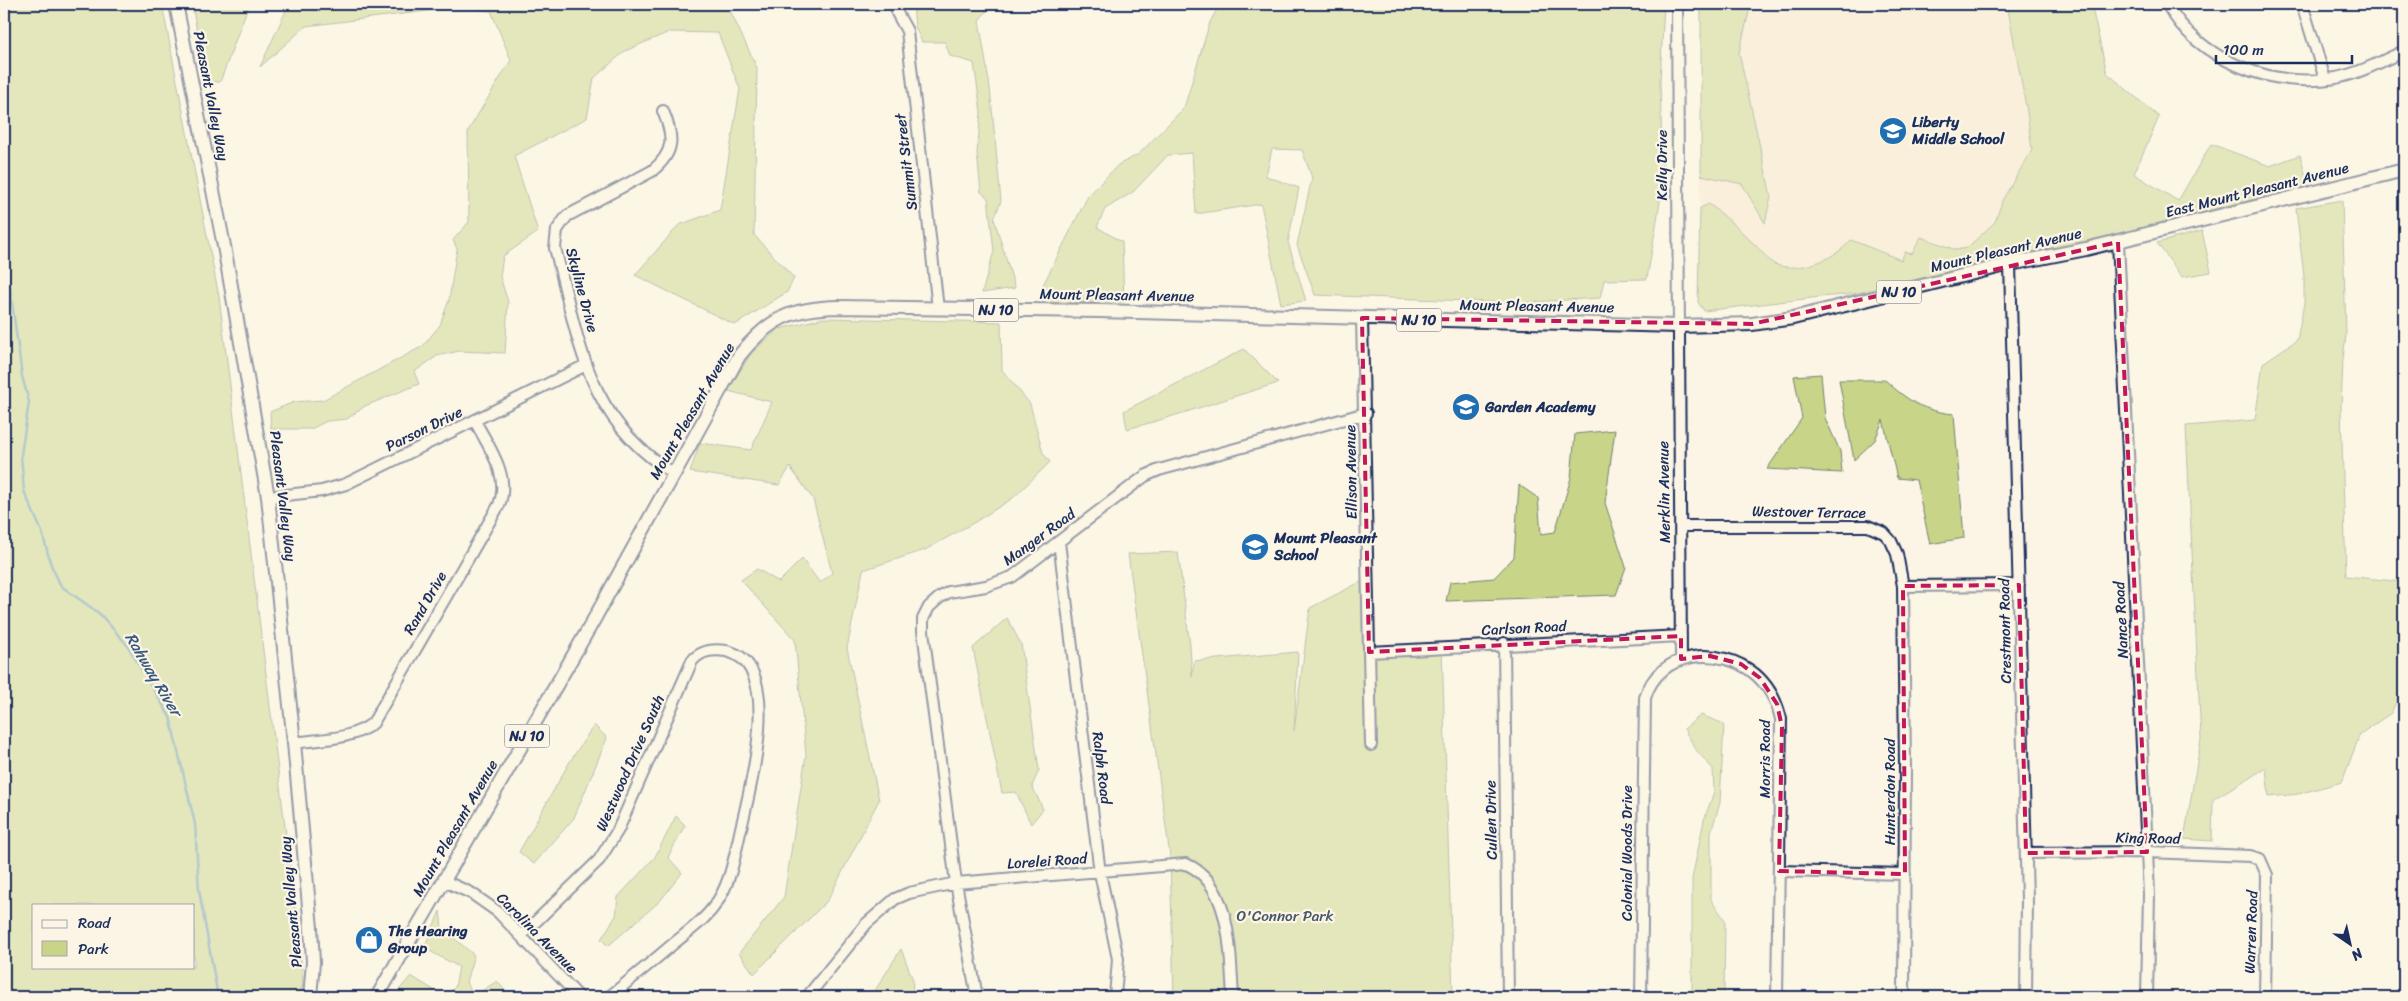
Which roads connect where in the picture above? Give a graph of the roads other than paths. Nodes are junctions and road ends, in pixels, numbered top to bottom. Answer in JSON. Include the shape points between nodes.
{"nodes":[{"id":1,"x":176,"y":4,"type":"edge"},
{"id":2,"x":1677,"y":4,"type":"edge"},
{"id":3,"x":2167,"y":4,"type":"edge"},
{"id":4,"x":2302,"y":4,"type":"edge"},
{"id":5,"x":897,"y":13,"type":"dead end"},
{"id":6,"x":2404,"y":51,"type":"edge"},
{"id":7,"x":2325,"y":79,"type":"junction"},
{"id":8,"x":663,"y":111,"type":"dead end"},
{"id":9,"x":2404,"y":170,"type":"edge"},
{"id":10,"x":2118,"y":242,"type":"junction"},
{"id":11,"x":2010,"y":264,"type":"junction"},
{"id":12,"x":938,"y":309,"type":"junction"},
{"id":13,"x":1362,"y":318,"type":"junction"},
{"id":14,"x":1678,"y":326,"type":"junction"},
{"id":15,"x":586,"y":365,"type":"junction"},
{"id":16,"x":1366,"y":413,"type":"junction"},
{"id":17,"x":475,"y":421,"type":"junction"},
{"id":18,"x":675,"y":474,"type":"junction"},
{"id":19,"x":268,"y":498,"type":"junction"},
{"id":20,"x":1680,"y":526,"type":"junction"},
{"id":21,"x":1059,"y":542,"type":"junction"},
{"id":22,"x":2018,"y":585,"type":"junction"},
{"id":23,"x":1903,"y":586,"type":"junction"},
{"id":24,"x":1681,"y":636,"type":"junction"},
{"id":25,"x":1504,"y":643,"type":"junction"},
{"id":26,"x":1369,"y":652,"type":"junction"},
{"id":27,"x":1681,"y":659,"type":"junction"},
{"id":28,"x":1643,"y":710,"type":"joint"},
{"id":29,"x":294,"y":743,"type":"junction"},
{"id":30,"x":1371,"y":745,"type":"dead end"},
{"id":31,"x":2147,"y":852,"type":"junction"},
{"id":32,"x":2026,"y":853,"type":"junction"},
{"id":33,"x":2265,"y":868,"type":"joint"},
{"id":34,"x":1100,"y":872,"type":"junction"},
{"id":35,"x":1779,"y":872,"type":"junction"},
{"id":36,"x":1905,"y":874,"type":"junction"},
{"id":37,"x":444,"y":881,"type":"junction"},
{"id":38,"x":956,"y":883,"type":"junction"},
{"id":39,"x":522,"y":936,"type":"junction"},
{"id":40,"x":310,"y":997,"type":"edge"},
{"id":41,"x":377,"y":997,"type":"edge"},
{"id":42,"x":579,"y":997,"type":"edge"},
{"id":43,"x":609,"y":997,"type":"edge"},
{"id":44,"x":807,"y":997,"type":"edge"},
{"id":45,"x":977,"y":997,"type":"edge"},
{"id":46,"x":1115,"y":997,"type":"edge"},
{"id":47,"x":1233,"y":997,"type":"edge"},
{"id":48,"x":1508,"y":997,"type":"edge"},
{"id":49,"x":1642,"y":997,"type":"edge"},
{"id":50,"x":1777,"y":997,"type":"edge"},
{"id":51,"x":1904,"y":997,"type":"edge"},
{"id":52,"x":2026,"y":997,"type":"edge"},
{"id":53,"x":2147,"y":997,"type":"edge"},
{"id":54,"x":2264,"y":997,"type":"edge"}],
"edges":[{"from":1,"to":19,"type":"main road","name":"Pleasant Valley Way","via":[[224,246]]},
{"from":2,"to":14,"type":"street","name":"Kelly Drive"},
{"from":3,"to":7,"type":"street","via":[[2193,37],[2212,52],[2239,66],[2270,77],[2301,81]]},
{"from":4,"to":7,"type":"street"},
{"from":5,"to":12,"type":"street","name":"Summit Street","via":[[907,31]]},
{"from":6,"to":7,"type":"street","via":[[2368,68]]},
{"from":8,"to":15,"type":"street","name":"Skyline Drive","via":[[671,130],[663,162],[567,216],[557,230],[555,248]]},
{"from":9,"to":10,"type":"main road","name":"East Mount Pleasant Avenue","number":"NJ 10"},
{"from":10,"to":11,"type":"main road","name":"Mount Pleasant Avenue","number":"NJ 10"},
{"from":10,"to":31,"type":"street","name":"Nance Road"},
{"from":11,"to":14,"type":"main road","name":"Mount Pleasant Avenue","number":"NJ 10","via":[[1793,318],[1752,324]]},
{"from":11,"to":22,"type":"street","name":"Crestmont Road"},
{"from":12,"to":13,"type":"main road","name":"Mount Pleasant Avenue","number":"NJ 10"},
{"from":12,"to":18,"type":"main road","name":"Mount Pleasant Avenue","number":"NJ 10","via":[[816,308],[799,310],[772,323],[739,356]]},
{"from":13,"to":14,"type":"main road","name":"Mount Pleasant Avenue","number":"NJ 10"},
{"from":13,"to":16,"type":"street","name":"Ellison Avenue"},
{"from":14,"to":20,"type":"street","name":"Merklin Avenue"},
{"from":15,"to":17,"type":"street","name":"Parson Drive"},
{"from":15,"to":18,"type":"street","name":"Skyline Drive","via":[[601,400],[617,425],[641,450]]},
{"from":16,"to":21,"type":"street","name":"Manger Road","via":[[1159,470],[1145,476]]},
{"from":16,"to":26,"type":"street","name":"Ellison Avenue"},
{"from":17,"to":19,"type":"street","name":"Parson Drive","via":[[346,484],[322,491]]},
{"from":17,"to":29,"type":"street","name":"Rand Drive","via":[[500,472],[504,493],[499,505],[373,723],[363,731],[347,736]]},
{"from":18,"to":37,"type":"main road","name":"Mount Pleasant Avenue","number":"NJ 10"},
{"from":19,"to":29,"type":"main road","name":"Pleasant Valley Way"},
{"from":20,"to":23,"type":"street","name":"Westover Terrace","via":[[1868,526],[1884,533],[1890,541],[1897,554]]},
{"from":20,"to":24,"type":"street","name":"Merklin Avenue"},
{"from":21,"to":34,"type":"street","name":"Ralph Road"},
{"from":21,"to":38,"type":"street","name":"Manger Road","via":[[999,583],[949,592],[929,608],[923,619]]},
{"from":22,"to":23,"type":"street"},
{"from":22,"to":32,"type":"street","name":"Crestmont Road"},
{"from":23,"to":36,"type":"street","name":"Hunterdon Road"},
{"from":24,"to":25,"type":"street","name":"Carlson Road"},
{"from":24,"to":27,"type":"street","name":"Merklin Avenue"},
{"from":25,"to":26,"type":"street","name":"Carlson Road"},
{"from":25,"to":48,"type":"street","name":"Cullen Drive"},
{"from":26,"to":30,"type":"street","name":"Ellison Avenue"},
{"from":27,"to":28,"type":"street","name":"Morris Road","via":[[1667,666],[1655,678],[1646,692]]},
{"from":27,"to":35,"type":"street","name":"Morris Road","via":[[1710,656],[1741,664],[1760,678],[1777,704],[1782,727]]},
{"from":28,"to":49,"type":"street","name":"Colonial Woods Drive"},
{"from":29,"to":40,"type":"main road","name":"Pleasant Valley Way","via":[[313,962]]},
{"from":31,"to":32,"type":"street","name":"King Road"},
{"from":31,"to":33,"type":"street","name":"King Road","via":[[2250,856],[2260,860]]},
{"from":31,"to":53,"type":"street","name":"Nance Road"},
{"from":32,"to":52,"type":"street","name":"Crestmont Road"},
{"from":33,"to":54,"type":"street","name":"Warren Road","via":[[2268,885]]},
{"from":34,"to":38,"type":"street","name":"Lorelei Road"},
{"from":34,"to":46,"type":"street","name":"Ralph Road","via":[[1118,959]]},
{"from":34,"to":47,"type":"street","name":"Lorelei Road","via":[[1186,864],[1208,878],[1229,932]]},
{"from":35,"to":36,"type":"street"},
{"from":35,"to":50,"type":"street","name":"Morris Road"},
{"from":36,"to":51,"type":"street","name":"Hunterdon Road"},
{"from":37,"to":39,"type":"street","name":"Carolina Avenue","via":[[484,902]]},
{"from":37,"to":41,"type":"main road","name":"Mount Pleasant Avenue","number":"NJ 10"},
{"from":38,"to":44,"type":"street","name":"Lorelei Road","via":[[895,899],[850,943]]},
{"from":38,"to":45,"type":"street","name":"Manger Road"},
{"from":39,"to":42,"type":"street","name":"Carolina Avenue"},
{"from":39,"to":43,"type":"street","name":"Westwood Drive South","via":[[608,848],[695,657],[707,650],[735,654],[751,669],[757,689],[759,748],[726,885],[702,921]]}]}
